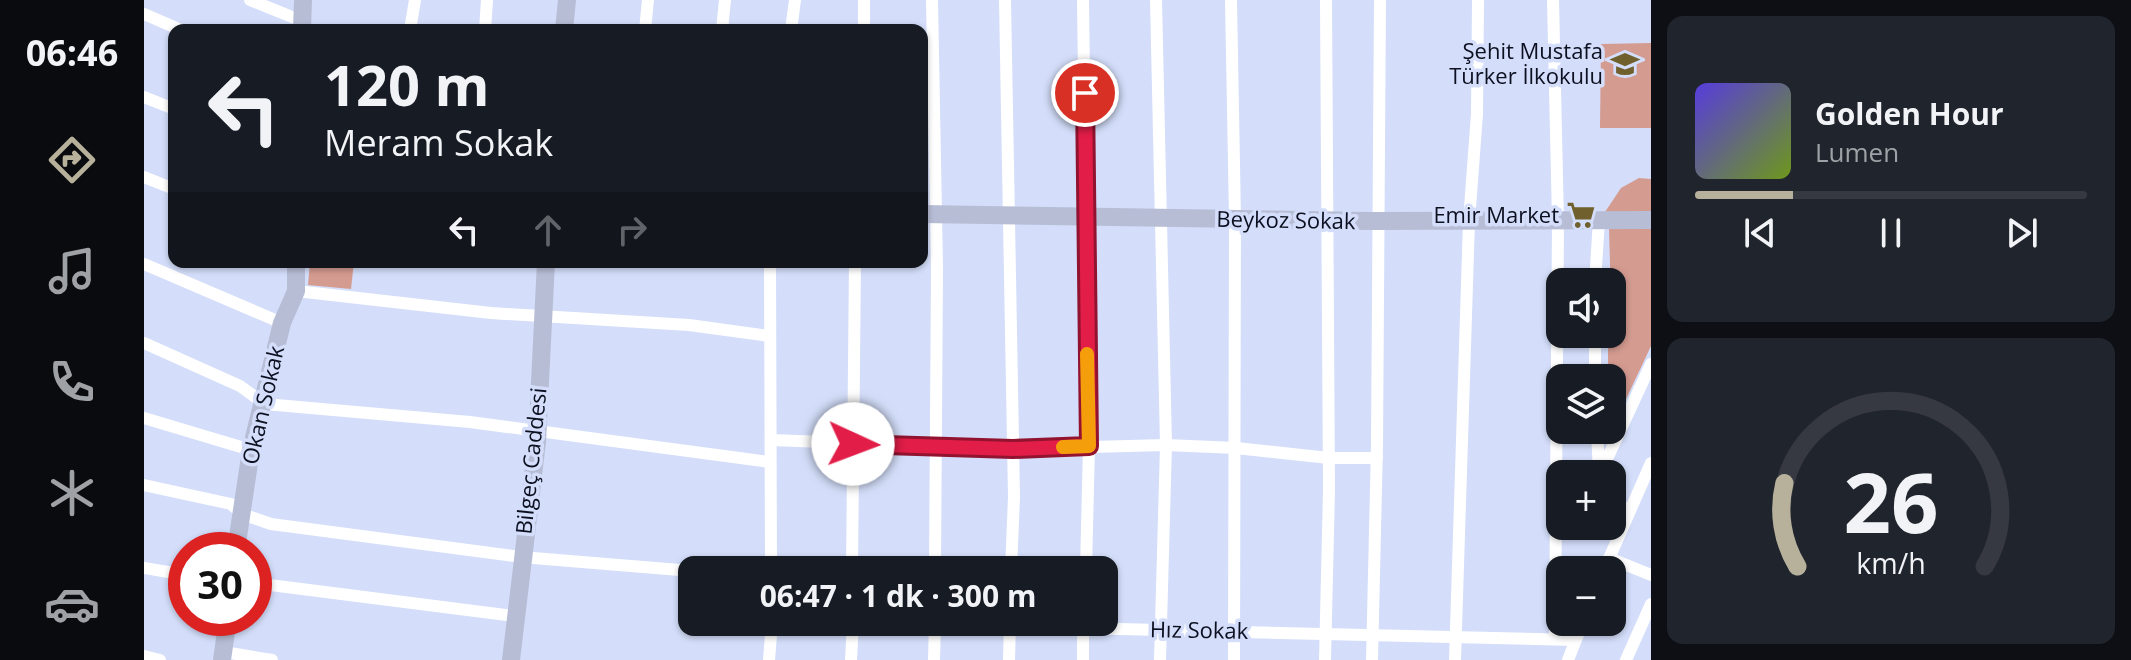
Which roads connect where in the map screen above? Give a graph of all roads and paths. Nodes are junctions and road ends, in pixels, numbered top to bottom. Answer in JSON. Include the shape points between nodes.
{"nodes":[{"id":1,"x":250,"y":0,"type":"edge"},
{"id":2,"x":303,"y":0,"type":"edge"},
{"id":3,"x":415,"y":0,"type":"edge"},
{"id":4,"x":487,"y":0,"type":"edge"},
{"id":5,"x":567,"y":0,"type":"edge"},
{"id":6,"x":648,"y":0,"type":"edge"},
{"id":7,"x":725,"y":0,"type":"edge"},
{"id":8,"x":795,"y":0,"type":"edge"},
{"id":9,"x":864,"y":0,"type":"edge"},
{"id":10,"x":932,"y":0,"type":"edge"},
{"id":11,"x":1005,"y":0,"type":"edge"},
{"id":12,"x":1083,"y":0,"type":"edge"},
{"id":13,"x":1156,"y":0,"type":"edge"},
{"id":14,"x":1231,"y":0,"type":"edge"},
{"id":15,"x":1326,"y":0,"type":"edge"},
{"id":16,"x":1380,"y":0,"type":"edge"},
{"id":17,"x":1478,"y":0,"type":"edge"},
{"id":18,"x":1553,"y":0,"type":"edge"},
{"id":19,"x":144,"y":14,"type":"edge"},
{"id":20,"x":168,"y":24,"type":"edge"},
{"id":21,"x":300,"y":24,"type":"edge"},
{"id":22,"x":302,"y":24,"type":"edge"},
{"id":23,"x":411,"y":24,"type":"edge"},
{"id":24,"x":485,"y":24,"type":"edge"},
{"id":25,"x":565,"y":24,"type":"edge"},
{"id":26,"x":646,"y":24,"type":"edge"},
{"id":27,"x":723,"y":24,"type":"edge"},
{"id":28,"x":792,"y":24,"type":"edge"},
{"id":29,"x":864,"y":24,"type":"edge"},
{"id":30,"x":928,"y":85,"type":"edge"},
{"id":31,"x":144,"y":97,"type":"edge"},
{"id":32,"x":168,"y":107,"type":"edge"},
{"id":33,"x":144,"y":177,"type":"edge"},
{"id":34,"x":168,"y":187,"type":"edge"},
{"id":35,"x":928,"y":214,"type":"edge"},
{"id":36,"x":1009,"y":215,"type":"junction"},
{"id":37,"x":1087,"y":216,"type":"junction"},
{"id":38,"x":1162,"y":217,"type":"junction"},
{"id":39,"x":1235,"y":219,"type":"junction"},
{"id":40,"x":1328,"y":220,"type":"junction"},
{"id":41,"x":1599,"y":220,"type":"junction"},
{"id":42,"x":1651,"y":220,"type":"edge"},
{"id":43,"x":1378,"y":221,"type":"junction"},
{"id":44,"x":1469,"y":221,"type":"junction"},
{"id":45,"x":1558,"y":221,"type":"junction"},
{"id":46,"x":144,"y":264,"type":"edge"},
{"id":47,"x":296,"y":268,"type":"edge"},
{"id":48,"x":546,"y":268,"type":"edge"},
{"id":49,"x":770,"y":268,"type":"edge"},
{"id":50,"x":855,"y":268,"type":"edge"},
{"id":51,"x":1596,"y":268,"type":"edge"},
{"id":52,"x":296,"y":291,"type":"junction"},
{"id":53,"x":543,"y":318,"type":"junction"},
{"id":54,"x":282,"y":323,"type":"junction"},
{"id":55,"x":769,"y":336,"type":"junction"},
{"id":56,"x":144,"y":343,"type":"edge"},
{"id":57,"x":1651,"y":366,"type":"edge"},
{"id":58,"x":265,"y":404,"type":"junction"},
{"id":59,"x":144,"y":418,"type":"edge"},
{"id":60,"x":538,"y":430,"type":"junction"},
{"id":61,"x":771,"y":440,"type":"junction"},
{"id":62,"x":853,"y":444,"type":"junction"},
{"id":63,"x":1166,"y":445,"type":"junction"},
{"id":64,"x":1089,"y":446,"type":"junction"},
{"id":65,"x":936,"y":447,"type":"junction"},
{"id":66,"x":1236,"y":448,"type":"junction"},
{"id":67,"x":1013,"y":449,"type":"junction"},
{"id":68,"x":251,"y":450,"type":"junction"},
{"id":69,"x":1329,"y":458,"type":"junction"},
{"id":70,"x":1377,"y":458,"type":"junction"},
{"id":71,"x":1607,"y":460,"type":"edge"},
{"id":72,"x":770,"y":462,"type":"junction"},
{"id":73,"x":1651,"y":463,"type":"edge"},
{"id":74,"x":144,"y":485,"type":"edge"},
{"id":75,"x":1626,"y":509,"type":"edge"},
{"id":76,"x":1629,"y":510,"type":"junction"},
{"id":77,"x":242,"y":514,"type":"junction"},
{"id":78,"x":239,"y":532,"type":"edge"},
{"id":79,"x":771,"y":556,"type":"edge"},
{"id":80,"x":852,"y":556,"type":"edge"},
{"id":81,"x":935,"y":556,"type":"edge"},
{"id":82,"x":1011,"y":556,"type":"edge"},
{"id":83,"x":1086,"y":556,"type":"edge"},
{"id":84,"x":1610,"y":556,"type":"edge"},
{"id":85,"x":521,"y":557,"type":"junction"},
{"id":86,"x":144,"y":568,"type":"edge"},
{"id":87,"x":1626,"y":569,"type":"edge"},
{"id":88,"x":678,"y":570,"type":"edge"},
{"id":89,"x":168,"y":572,"type":"edge"},
{"id":90,"x":1651,"y":575,"type":"edge"},
{"id":91,"x":272,"y":585,"type":"edge"},
{"id":92,"x":1651,"y":604,"type":"edge"},
{"id":93,"x":514,"y":616,"type":"junction"},
{"id":94,"x":1118,"y":628,"type":"edge"},
{"id":95,"x":1162,"y":631,"type":"junction"},
{"id":96,"x":1235,"y":631,"type":"junction"},
{"id":97,"x":1327,"y":632,"type":"junction"},
{"id":98,"x":1373,"y":633,"type":"junction"},
{"id":99,"x":226,"y":636,"type":"edge"},
{"id":100,"x":771,"y":636,"type":"edge"},
{"id":101,"x":852,"y":636,"type":"edge"},
{"id":102,"x":935,"y":636,"type":"edge"},
{"id":103,"x":1010,"y":636,"type":"edge"},
{"id":104,"x":1083,"y":636,"type":"edge"},
{"id":105,"x":1456,"y":636,"type":"junction"},
{"id":106,"x":1577,"y":636,"type":"edge"},
{"id":107,"x":1555,"y":639,"type":"junction"},
{"id":108,"x":1575,"y":640,"type":"junction"},
{"id":109,"x":144,"y":656,"type":"edge"},
{"id":110,"x":223,"y":656,"type":"edge"},
{"id":111,"x":160,"y":660,"type":"edge"},
{"id":112,"x":272,"y":660,"type":"edge"},
{"id":113,"x":511,"y":660,"type":"edge"},
{"id":114,"x":769,"y":660,"type":"edge"},
{"id":115,"x":851,"y":660,"type":"edge"},
{"id":116,"x":934,"y":660,"type":"edge"},
{"id":117,"x":1009,"y":660,"type":"edge"},
{"id":118,"x":1083,"y":660,"type":"edge"},
{"id":119,"x":1160,"y":660,"type":"edge"},
{"id":120,"x":1234,"y":660,"type":"edge"},
{"id":121,"x":1325,"y":660,"type":"edge"},
{"id":122,"x":1372,"y":660,"type":"edge"},
{"id":123,"x":1455,"y":660,"type":"edge"},
{"id":124,"x":1568,"y":660,"type":"edge"},
{"id":125,"x":1626,"y":660,"type":"edge"}],
"edges":[{"from":1,"to":21,"type":"street"},
{"from":2,"to":22,"type":"street"},
{"from":3,"to":23,"type":"street"},
{"from":4,"to":24,"type":"street"},
{"from":5,"to":25,"type":"street"},
{"from":6,"to":26,"type":"street"},
{"from":7,"to":27,"type":"street"},
{"from":8,"to":28,"type":"street"},
{"from":9,"to":29,"type":"street"},
{"from":10,"to":30,"type":"street"},
{"from":11,"to":36,"type":"street"},
{"from":12,"to":37,"type":"street"},
{"from":13,"to":38,"type":"street"},
{"from":14,"to":39,"type":"street"},
{"from":15,"to":40,"type":"street"},
{"from":16,"to":43,"type":"street"},
{"from":17,"to":44,"type":"street"},
{"from":18,"to":45,"type":"street"},
{"from":19,"to":20,"type":"street"},
{"from":30,"to":35,"type":"street"},
{"from":31,"to":32,"type":"street"},
{"from":33,"to":34,"type":"street"},
{"from":35,"to":36,"type":"street","name":"Beykoz Sokak"},
{"from":35,"to":65,"type":"street"},
{"from":36,"to":37,"type":"street","name":"Beykoz Sokak"},
{"from":36,"to":67,"type":"street"},
{"from":37,"to":38,"type":"street","name":"Beykoz Sokak"},
{"from":37,"to":64,"type":"street"},
{"from":38,"to":39,"type":"street","name":"Beykoz Sokak"},
{"from":38,"to":63,"type":"street"},
{"from":39,"to":40,"type":"street","name":"Beykoz Sokak"},
{"from":39,"to":66,"type":"street"},
{"from":40,"to":43,"type":"street","name":"Beykoz Sokak"},
{"from":40,"to":69,"type":"street"},
{"from":41,"to":42,"type":"street","name":"Beykoz Sokak"},
{"from":41,"to":45,"type":"street","name":"Beykoz Sokak"},
{"from":41,"to":51,"type":"street"},
{"from":43,"to":44,"type":"street","name":"Beykoz Sokak"},
{"from":43,"to":70,"type":"street"},
{"from":44,"to":45,"type":"street","name":"Beykoz Sokak"},
{"from":44,"to":105,"type":"street"},
{"from":45,"to":107,"type":"street"},
{"from":46,"to":54,"type":"street"},
{"from":47,"to":52,"type":"street","name":"Okan Sokak"},
{"from":48,"to":53,"type":"street","name":"Bilgeç Caddesi"},
{"from":49,"to":55,"type":"street"},
{"from":50,"to":62,"type":"street"},
{"from":52,"to":53,"type":"street"},
{"from":52,"to":54,"type":"street","name":"Okan Sokak"},
{"from":53,"to":55,"type":"street","via":[[689,325]]},
{"from":53,"to":60,"type":"street","name":"Bilgeç Caddesi"},
{"from":54,"to":58,"type":"street","name":"Okan Sokak"},
{"from":55,"to":61,"type":"street"},
{"from":56,"to":58,"type":"street","via":[[240,386]]},
{"from":57,"to":71,"type":"street"},
{"from":58,"to":60,"type":"street"},
{"from":58,"to":68,"type":"street","name":"Okan Sokak"},
{"from":59,"to":68,"type":"street"},
{"from":60,"to":72,"type":"street"},
{"from":60,"to":85,"type":"street","name":"Bilgeç Caddesi"},
{"from":61,"to":62,"type":"street"},
{"from":61,"to":72,"type":"street"},
{"from":62,"to":65,"type":"street"},
{"from":62,"to":80,"type":"street"},
{"from":63,"to":64,"type":"street"},
{"from":63,"to":66,"type":"street"},
{"from":63,"to":95,"type":"street"},
{"from":64,"to":67,"type":"street"},
{"from":64,"to":83,"type":"street"},
{"from":65,"to":67,"type":"street"},
{"from":65,"to":81,"type":"street"},
{"from":66,"to":69,"type":"street"},
{"from":66,"to":96,"type":"street"},
{"from":67,"to":82,"type":"street"},
{"from":68,"to":77,"type":"street","name":"Okan Sokak"},
{"from":69,"to":70,"type":"street"},
{"from":69,"to":97,"type":"street"},
{"from":70,"to":98,"type":"street"},
{"from":72,"to":79,"type":"street"},
{"from":73,"to":76,"type":"street"},
{"from":74,"to":77,"type":"street","via":[[231,504]]},
{"from":75,"to":76,"type":"street"},
{"from":76,"to":84,"type":"street"},
{"from":77,"to":78,"type":"street","name":"Okan Sokak"},
{"from":77,"to":85,"type":"street","via":[[271,524]]},
{"from":85,"to":88,"type":"street"},
{"from":85,"to":93,"type":"street","name":"Bilgeç Caddesi"},
{"from":86,"to":89,"type":"street"},
{"from":87,"to":90,"type":"street"},
{"from":91,"to":93,"type":"street"},
{"from":92,"to":125,"type":"street"},
{"from":93,"to":113,"type":"street","name":"Bilgeç Caddesi"},
{"from":94,"to":95,"type":"street","name":"Hız Sokak"},
{"from":95,"to":96,"type":"street","name":"Hız Sokak"},
{"from":95,"to":119,"type":"street"},
{"from":96,"to":97,"type":"street","name":"Hız Sokak"},
{"from":96,"to":120,"type":"street"},
{"from":97,"to":98,"type":"street","name":"Hız Sokak"},
{"from":97,"to":121,"type":"street"},
{"from":98,"to":105,"type":"street","name":"Hız Sokak"},
{"from":98,"to":122,"type":"street"},
{"from":99,"to":110,"type":"street"},
{"from":100,"to":114,"type":"street"},
{"from":101,"to":115,"type":"street"},
{"from":102,"to":116,"type":"street"},
{"from":103,"to":117,"type":"street"},
{"from":104,"to":118,"type":"street"},
{"from":105,"to":107,"type":"street","name":"Hız Sokak"},
{"from":105,"to":123,"type":"street"},
{"from":106,"to":108,"type":"street"},
{"from":107,"to":108,"type":"street","name":"Hız Sokak"},
{"from":108,"to":124,"type":"street"},
{"from":109,"to":111,"type":"street"},
{"from":110,"to":112,"type":"street"}]}
